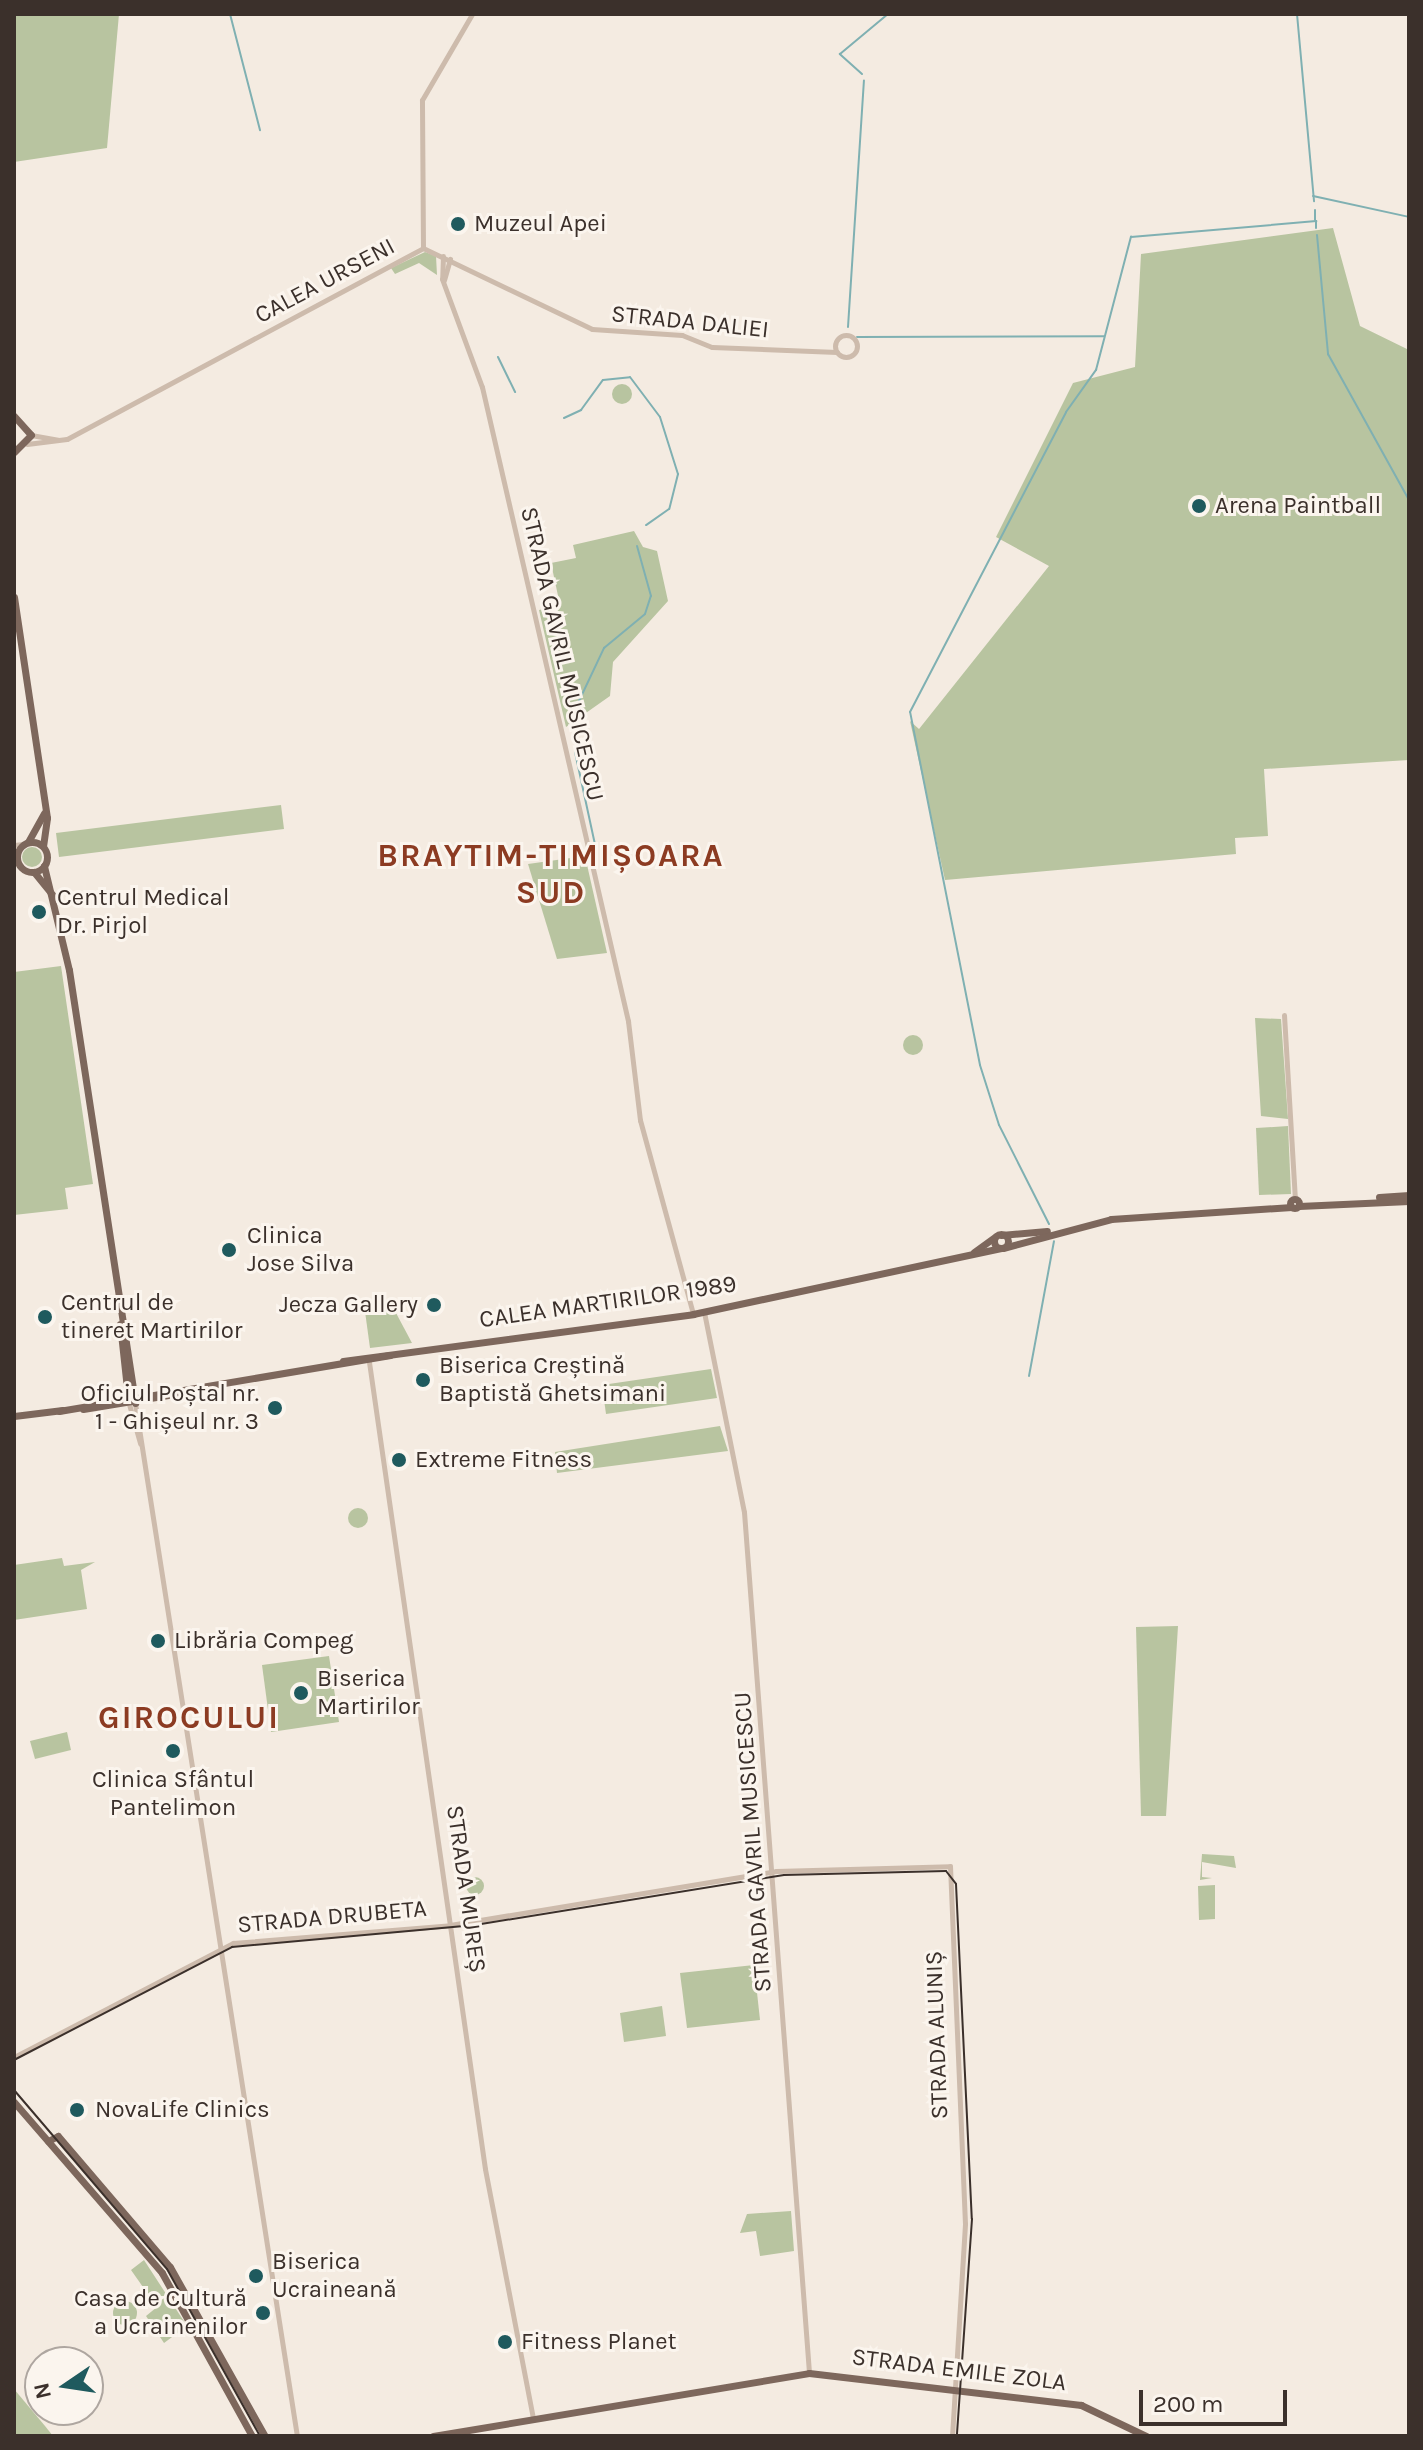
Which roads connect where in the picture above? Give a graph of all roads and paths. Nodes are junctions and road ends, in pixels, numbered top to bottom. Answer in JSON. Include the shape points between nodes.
{"nodes":[{"id":1,"x":472,"y":14,"type":"edge"},
{"id":2,"x":423,"y":248,"type":"junction"},
{"id":3,"x":443,"y":256,"type":"junction"},
{"id":4,"x":450,"y":259,"type":"junction"},
{"id":5,"x":444,"y":285,"type":"junction"},
{"id":6,"x":837,"y":352,"type":"junction"},
{"id":7,"x":15,"y":415,"type":"edge"},
{"id":8,"x":31,"y":435,"type":"junction"},
{"id":9,"x":67,"y":439,"type":"junction"},
{"id":10,"x":27,"y":444,"type":"junction"},
{"id":11,"x":14,"y":452,"type":"edge"},
{"id":12,"x":14,"y":597,"type":"edge"},
{"id":13,"x":44,"y":813,"type":"junction"},
{"id":14,"x":22,"y":843,"type":"edge"},
{"id":15,"x":43,"y":846,"type":"junction"},
{"id":16,"x":15,"y":858,"type":"edge"},
{"id":17,"x":44,"y":866,"type":"junction"},
{"id":18,"x":34,"y":872,"type":"junction"},
{"id":19,"x":54,"y":897,"type":"junction"},
{"id":20,"x":1284,"y":1015,"type":"dead end"},
{"id":21,"x":1409,"y":1198,"type":"edge"},
{"id":22,"x":1295,"y":1203,"type":"junction"},
{"id":23,"x":1060,"y":1230,"type":"junction"},
{"id":24,"x":998,"y":1236,"type":"junction"},
{"id":25,"x":1002,"y":1248,"type":"junction"},
{"id":26,"x":972,"y":1253,"type":"junction"},
{"id":27,"x":704,"y":1312,"type":"junction"},
{"id":28,"x":693,"y":1314,"type":"junction"},
{"id":29,"x":390,"y":1355,"type":"junction"},
{"id":30,"x":343,"y":1361,"type":"junction"},
{"id":31,"x":369,"y":1362,"type":"junction"},
{"id":32,"x":131,"y":1399,"type":"junction"},
{"id":33,"x":14,"y":1416,"type":"edge"},
{"id":34,"x":950,"y":1866,"type":"joint"},
{"id":35,"x":773,"y":1871,"type":"junction"},
{"id":36,"x":454,"y":1924,"type":"junction"},
{"id":37,"x":216,"y":1949,"type":"junction"},
{"id":38,"x":14,"y":2057,"type":"edge"},
{"id":39,"x":14,"y":2102,"type":"edge"},
{"id":40,"x":48,"y":2141,"type":"junction"},
{"id":41,"x":809,"y":2373,"type":"junction"},
{"id":42,"x":955,"y":2390,"type":"junction"},
{"id":43,"x":533,"y":2420,"type":"junction"},
{"id":44,"x":252,"y":2436,"type":"edge"},
{"id":45,"x":265,"y":2436,"type":"edge"},
{"id":46,"x":297,"y":2436,"type":"edge"},
{"id":47,"x":433,"y":2436,"type":"edge"},
{"id":48,"x":952,"y":2436,"type":"edge"},
{"id":49,"x":1146,"y":2436,"type":"edge"}],
"edges":[{"from":1,"to":2,"type":"street","name":"CALEA URSENI","via":[[422,100]]},
{"from":2,"to":3,"type":"street","name":"STRADA DALIEI"},
{"from":2,"to":9,"type":"street","name":"CALEA URSENI"},
{"from":3,"to":4,"type":"street","name":"STRADA DALIEI"},
{"from":3,"to":5,"type":"street","name":"STRADA GAVRIL MUSICESCU"},
{"from":4,"to":5,"type":"street"},
{"from":4,"to":6,"type":"street","name":"STRADA DALIEI","via":[[592,329],[682,335],[704,346]]},
{"from":5,"to":28,"type":"street","name":"STRADA GAVRIL MUSICESCU","via":[[485,401],[627,1014],[640,1120]]},
{"from":6,"to":6,"type":"street","name":"STRADA DALIEI","via":[[852,356],[856,340],[841,336]]},
{"from":7,"to":8,"type":"main road"},
{"from":8,"to":9,"type":"street"},
{"from":8,"to":10,"type":"main road"},
{"from":9,"to":10,"type":"street","name":"CALEA URSENI"},
{"from":10,"to":11,"type":"main road"},
{"from":12,"to":13,"type":"main road"},
{"from":13,"to":14,"type":"main road"},
{"from":13,"to":15,"type":"main road"},
{"from":14,"to":15,"type":"main road"},
{"from":14,"to":16,"type":"main road"},
{"from":15,"to":17,"type":"main road"},
{"from":16,"to":18,"type":"main road"},
{"from":17,"to":18,"type":"main road"},
{"from":17,"to":19,"type":"main road"},
{"from":18,"to":19,"type":"main road"},
{"from":19,"to":32,"type":"main road"},
{"from":20,"to":22,"type":"street"},
{"from":21,"to":22,"type":"main road"},
{"from":22,"to":23,"type":"main road","via":[[1130,1212]]},
{"from":23,"to":24,"type":"main road","name":"CALEA MARTIRILOR 1989"},
{"from":23,"to":25,"type":"main road","name":"CALEA MARTIRILOR 1989"},
{"from":24,"to":25,"type":"main road"},
{"from":24,"to":26,"type":"main road","name":"CALEA MARTIRILOR 1989"},
{"from":25,"to":26,"type":"main road","name":"CALEA MARTIRILOR 1989"},
{"from":26,"to":27,"type":"main road","name":"CALEA MARTIRILOR 1989"},
{"from":27,"to":28,"type":"main road","name":"CALEA MARTIRILOR 1989"},
{"from":27,"to":35,"type":"street","name":"STRADA GAVRIL MUSICESCU","via":[[744,1512]]},
{"from":28,"to":29,"type":"main road","name":"CALEA MARTIRILOR 1989"},
{"from":29,"to":30,"type":"main road","name":"CALEA MARTIRILOR 1989"},
{"from":29,"to":31,"type":"main road","name":"CALEA MARTIRILOR 1989"},
{"from":30,"to":31,"type":"main road","name":"CALEA MARTIRILOR 1989"},
{"from":30,"to":32,"type":"main road","name":"CALEA MARTIRILOR 1989"},
{"from":31,"to":36,"type":"street","name":"STRADA MUREȘ"},
{"from":32,"to":33,"type":"main road","name":"CALEA MARTIRILOR 1989"},
{"from":32,"to":37,"type":"street"},
{"from":34,"to":35,"type":"street","name":"STRADA DRUBETA"},
{"from":34,"to":42,"type":"street","name":"STRADA ALUNIȘ","via":[[963,2202]]},
{"from":35,"to":36,"type":"street","name":"STRADA DRUBETA"},
{"from":35,"to":41,"type":"street","name":"STRADA GAVRIL MUSICESCU"},
{"from":36,"to":37,"type":"street","name":"STRADA DRUBETA","via":[[271,1937]]},
{"from":36,"to":43,"type":"street","name":"STRADA MUREȘ","via":[[479,2121]]},
{"from":37,"to":38,"type":"street","name":"STRADA DRUBETA"},
{"from":37,"to":46,"type":"street"},
{"from":39,"to":40,"type":"main road"},
{"from":40,"to":44,"type":"main road","via":[[162,2273]]},
{"from":40,"to":45,"type":"main road","via":[[58,2136],[170,2267]]},
{"from":41,"to":42,"type":"main road","name":"STRADA EMILE ZOLA"},
{"from":41,"to":43,"type":"main road","name":"STRADA EMILE ZOLA"},
{"from":42,"to":48,"type":"street","name":"STRADA ALUNIȘ"},
{"from":42,"to":49,"type":"main road","name":"STRADA EMILE ZOLA","via":[[1081,2405]]},
{"from":43,"to":47,"type":"main road","name":"STRADA EMILE ZOLA"}]}
